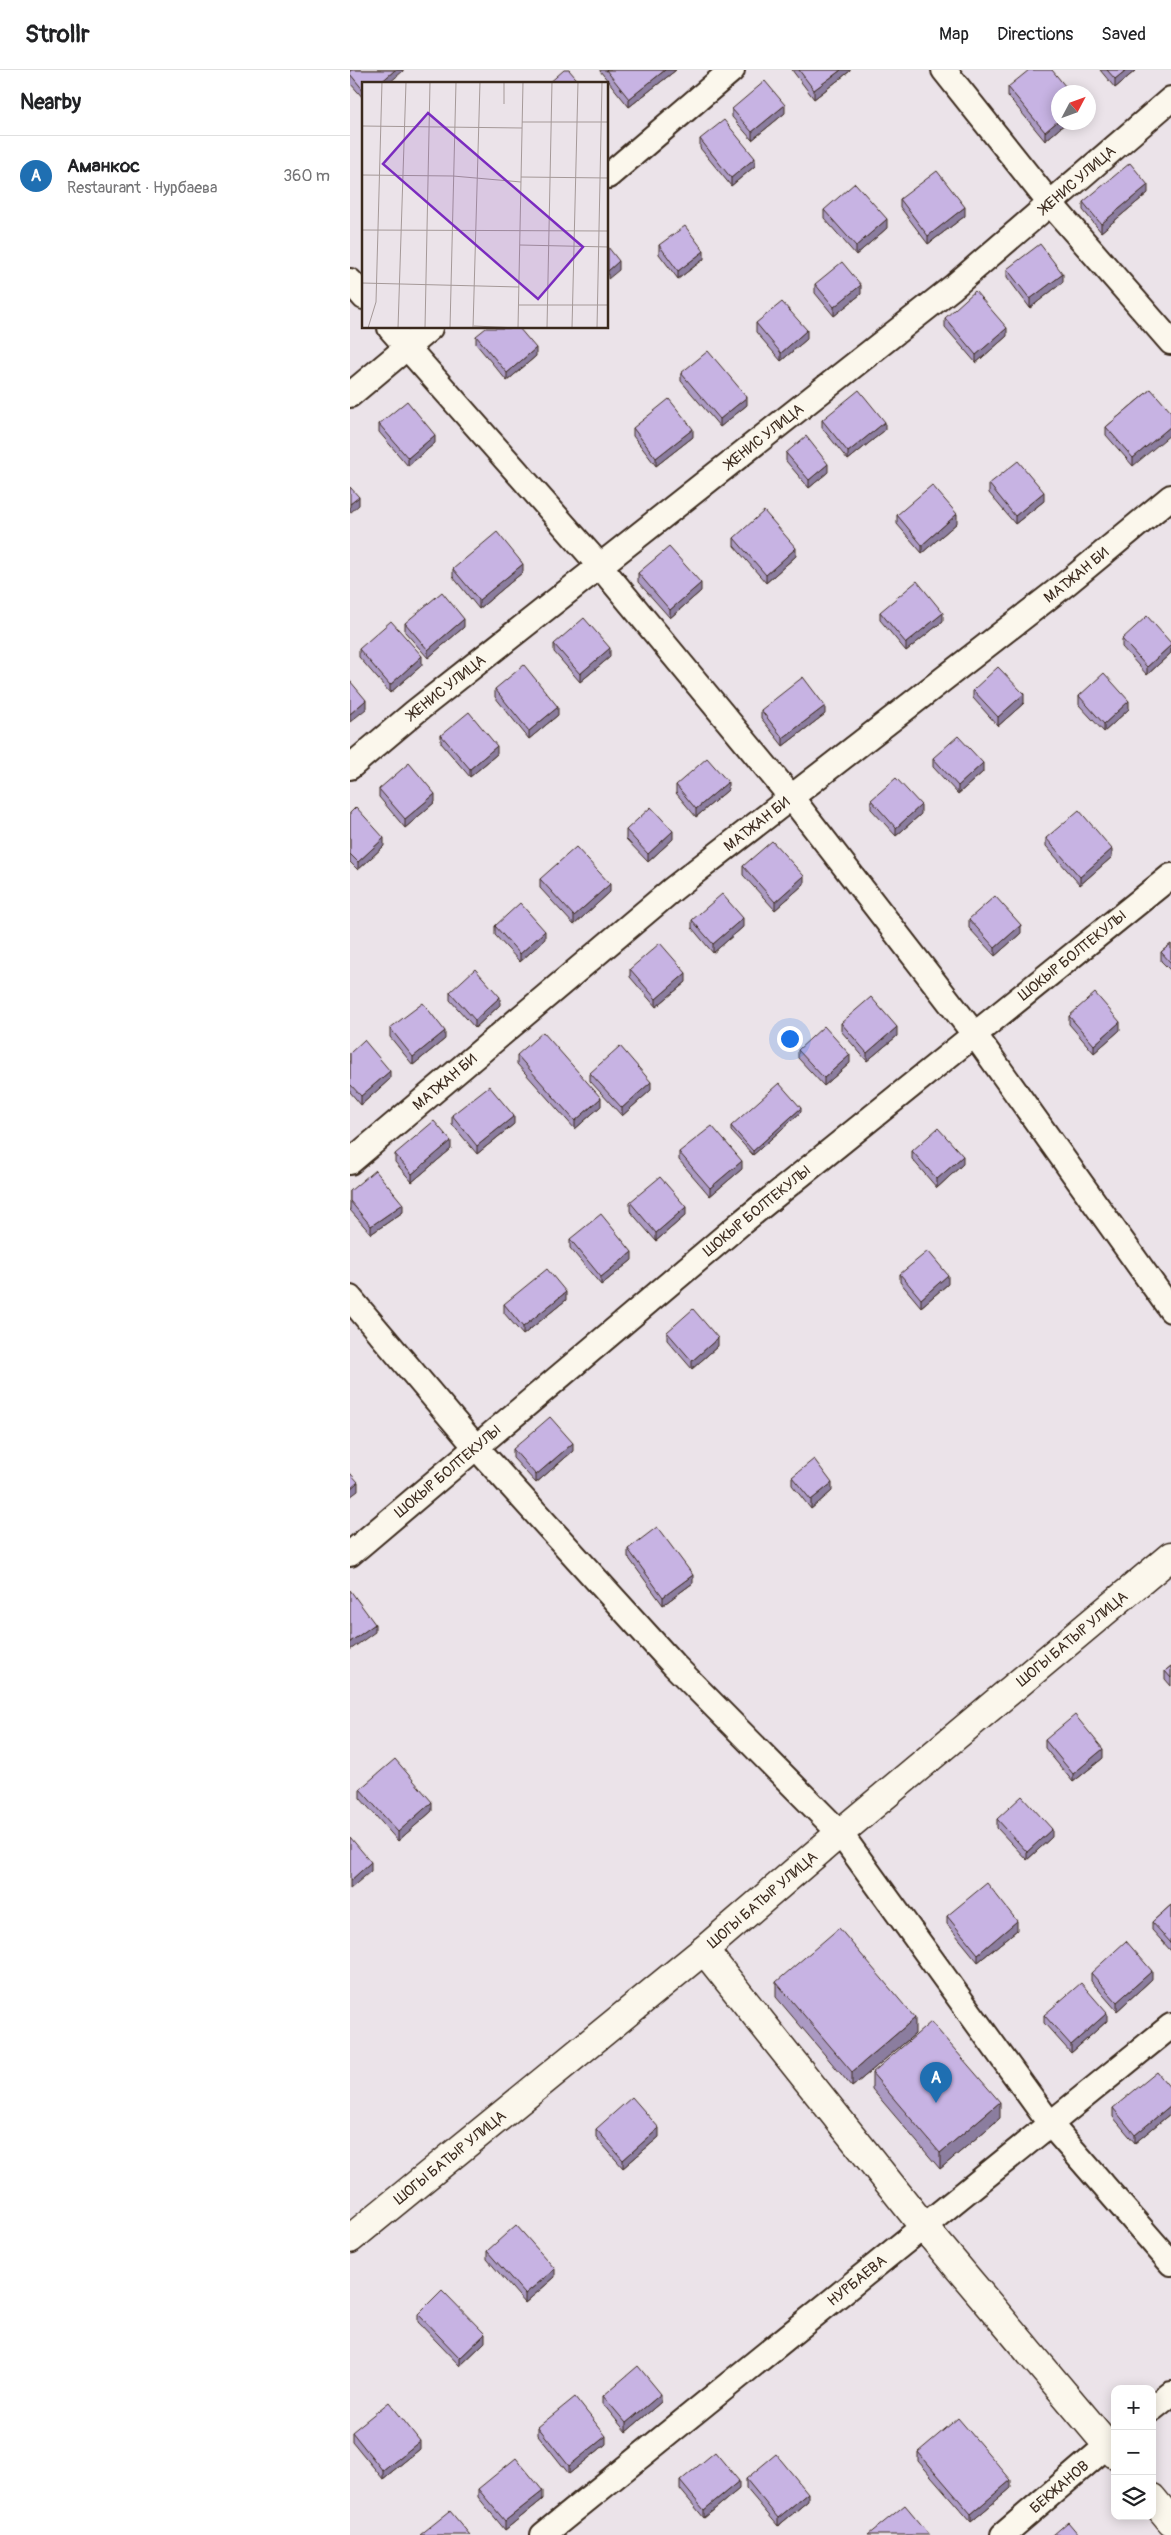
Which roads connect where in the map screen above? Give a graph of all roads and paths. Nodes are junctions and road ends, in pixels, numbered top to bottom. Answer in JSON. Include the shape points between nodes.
{"nodes":[{"id":1,"x":732,"y":70,"type":"edge"},
{"id":2,"x":944,"y":70,"type":"edge"},
{"id":3,"x":1171,"y":99,"type":"edge"},
{"id":4,"x":609,"y":175,"type":"edge"},
{"id":5,"x":1048,"y":202,"type":"junction"},
{"id":6,"x":350,"y":280,"type":"edge"},
{"id":7,"x":362,"y":295,"type":"edge"},
{"id":8,"x":391,"y":329,"type":"edge"},
{"id":9,"x":429,"y":329,"type":"edge"},
{"id":10,"x":1171,"y":342,"type":"edge"},
{"id":11,"x":406,"y":347,"type":"junction"},
{"id":12,"x":350,"y":395,"type":"edge"},
{"id":13,"x":1171,"y":497,"type":"edge"},
{"id":14,"x":600,"y":566,"type":"junction"},
{"id":15,"x":350,"y":767,"type":"edge"},
{"id":16,"x":791,"y":797,"type":"junction"},
{"id":17,"x":1171,"y":876,"type":"edge"},
{"id":18,"x":975,"y":1035,"type":"junction"},
{"id":19,"x":350,"y":1162,"type":"edge"},
{"id":20,"x":350,"y":1298,"type":"edge"},
{"id":21,"x":1171,"y":1310,"type":"edge"},
{"id":22,"x":475,"y":1446,"type":"junction"},
{"id":23,"x":350,"y":1554,"type":"edge"},
{"id":24,"x":1171,"y":1556,"type":"edge"},
{"id":25,"x":840,"y":1833,"type":"junction"},
{"id":26,"x":704,"y":1950,"type":"junction"},
{"id":27,"x":1171,"y":2026,"type":"edge"},
{"id":28,"x":1051,"y":2125,"type":"junction"},
{"id":29,"x":924,"y":2227,"type":"junction"},
{"id":30,"x":350,"y":2239,"type":"edge"},
{"id":31,"x":1171,"y":2263,"type":"edge"},
{"id":32,"x":1171,"y":2394,"type":"edge"},
{"id":33,"x":1156,"y":2406,"type":"edge"},
{"id":34,"x":1111,"y":2445,"type":"edge"},
{"id":35,"x":1111,"y":2447,"type":"edge"},
{"id":36,"x":1156,"y":2503,"type":"edge"},
{"id":37,"x":1171,"y":2520,"type":"edge"},
{"id":38,"x":543,"y":2535,"type":"edge"},
{"id":39,"x":1003,"y":2535,"type":"edge"}],
"edges":[{"from":1,"to":4,"type":"street"},
{"from":2,"to":5,"type":"street"},
{"from":3,"to":5,"type":"street","name":"ЖЕНИС УЛИЦА"},
{"from":5,"to":10,"type":"street"},
{"from":5,"to":14,"type":"street","name":"ЖЕНИС УЛИЦА","via":[[953,287]]},
{"from":6,"to":7,"type":"street"},
{"from":8,"to":11,"type":"street"},
{"from":9,"to":11,"type":"street"},
{"from":11,"to":12,"type":"street"},
{"from":11,"to":14,"type":"street"},
{"from":13,"to":16,"type":"street","name":"МАТЖАН БИ","via":[[1067,583]]},
{"from":14,"to":15,"type":"street","name":"ЖЕНИС УЛИЦА"},
{"from":14,"to":16,"type":"street"},
{"from":16,"to":18,"type":"street"},
{"from":16,"to":19,"type":"street","name":"МАТЖАН БИ","via":[[673,889]]},
{"from":17,"to":18,"type":"street","name":"ШОКЫР БОЛТЕКУЛЫ"},
{"from":18,"to":21,"type":"street"},
{"from":18,"to":22,"type":"street","name":"ШОКЫР БОЛТЕКУЛЫ","via":[[741,1223]]},
{"from":20,"to":22,"type":"street"},
{"from":22,"to":23,"type":"street","name":"ШОКЫР БОЛТЕКУЛЫ"},
{"from":22,"to":25,"type":"street","via":[[673,1664]]},
{"from":24,"to":25,"type":"street","name":"ШОГЫ БАТЫР УЛИЦА"},
{"from":25,"to":26,"type":"street","name":"ШОГЫ БАТЫР УЛИЦА"},
{"from":25,"to":28,"type":"street"},
{"from":26,"to":29,"type":"street"},
{"from":26,"to":30,"type":"street","name":"ШОГЫ БАТЫР УЛИЦА"},
{"from":27,"to":28,"type":"street","name":"НУРБАЕВА"},
{"from":28,"to":29,"type":"street","name":"НУРБАЕВА"},
{"from":28,"to":31,"type":"street"},
{"from":29,"to":34,"type":"street"},
{"from":29,"to":38,"type":"street","name":"НУРБАЕВА"},
{"from":32,"to":33,"type":"street"},
{"from":35,"to":39,"type":"street","name":"БЕКЖАНОВ"},
{"from":36,"to":37,"type":"street"}]}
